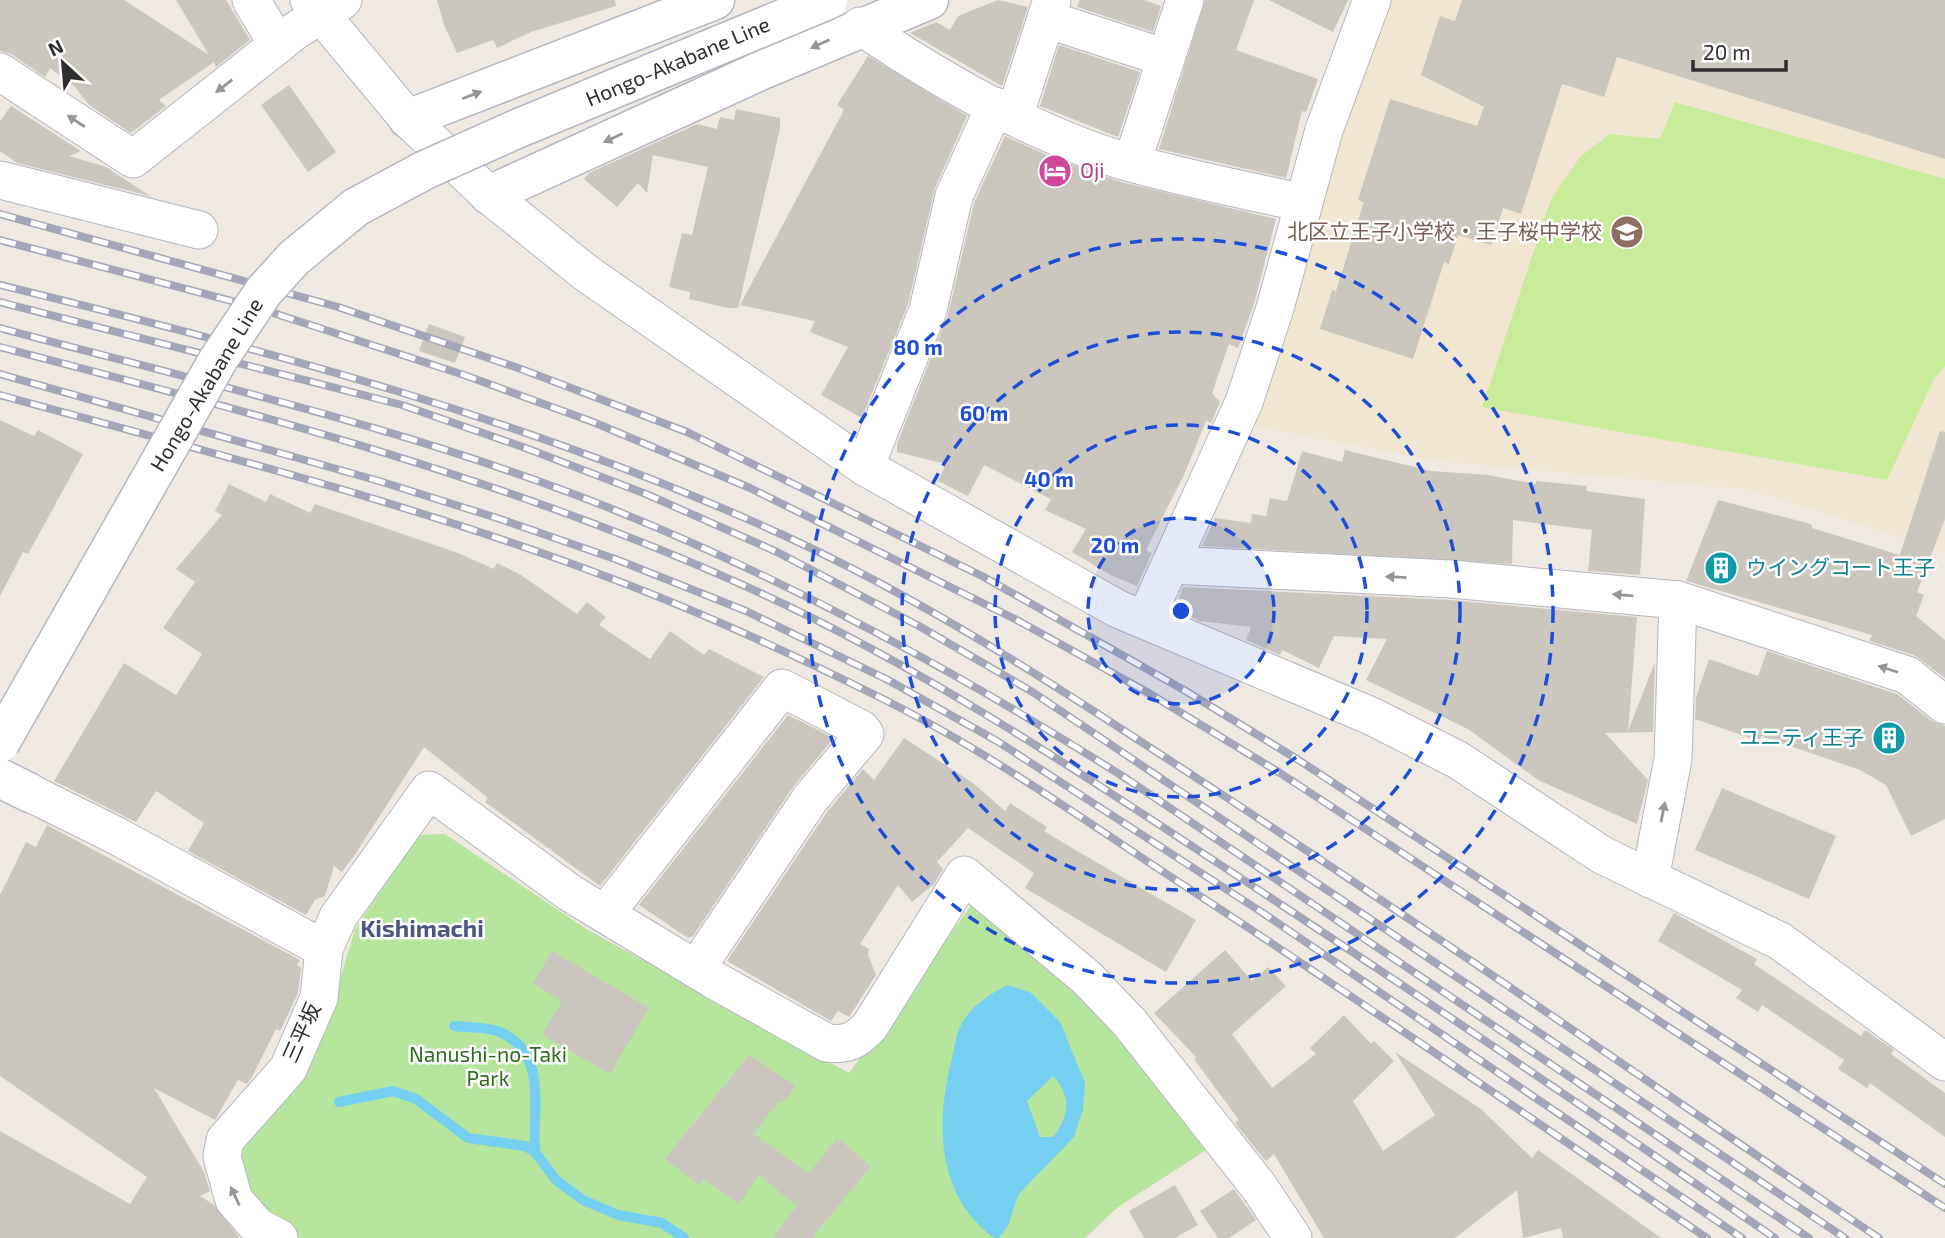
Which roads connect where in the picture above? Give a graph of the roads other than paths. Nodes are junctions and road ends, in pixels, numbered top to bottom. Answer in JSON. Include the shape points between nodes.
{"nodes":[{"id":1,"x":251,"y":0,"type":"edge"},
{"id":2,"x":715,"y":0,"type":"edge"},
{"id":3,"x":828,"y":0,"type":"edge"},
{"id":4,"x":929,"y":0,"type":"edge"},
{"id":5,"x":1185,"y":0,"type":"edge"},
{"id":6,"x":1372,"y":0,"type":"edge"},
{"id":7,"x":325,"y":4,"type":"edge"},
{"id":8,"x":1049,"y":9,"type":"edge"},
{"id":9,"x":860,"y":26,"type":"junction"},
{"id":10,"x":278,"y":44,"type":"junction"},
{"id":11,"x":1166,"y":58,"type":"junction"},
{"id":12,"x":0,"y":72,"type":"edge"},
{"id":13,"x":1004,"y":112,"type":"junction"},
{"id":14,"x":408,"y":118,"type":"junction"},
{"id":15,"x":1132,"y":163,"type":"junction"},
{"id":16,"x":0,"y":180,"type":"edge"},
{"id":17,"x":489,"y":195,"type":"junction"},
{"id":18,"x":1303,"y":203,"type":"junction"},
{"id":19,"x":199,"y":230,"type":"dead end"},
{"id":20,"x":865,"y":467,"type":"junction"},
{"id":21,"x":1171,"y":565,"type":"junction"},
{"id":22,"x":1678,"y":600,"type":"junction"},
{"id":23,"x":1145,"y":620,"type":"junction"},
{"id":24,"x":1945,"y":705,"type":"edge"},
{"id":25,"x":0,"y":743,"type":"edge"},
{"id":26,"x":15,"y":785,"type":"edge"},
{"id":27,"x":1650,"y":879,"type":"junction"},
{"id":28,"x":605,"y":914,"type":"junction"},
{"id":29,"x":324,"y":949,"type":"junction"},
{"id":30,"x":696,"y":969,"type":"junction"},
{"id":31,"x":1945,"y":1062,"type":"edge"},
{"id":32,"x":279,"y":1238,"type":"edge"},
{"id":33,"x":1293,"y":1238,"type":"edge"}],
"edges":[{"from":1,"to":10,"type":"street"},
{"from":14,"to":2,"type":"main road","one_way":true},
{"from":3,"to":25,"type":"main road","name":"Hongo-Akabane Line","bridge":true,"via":[[425,170],[356,207],[294,258],[264,291],[218,360]]},
{"from":4,"to":9,"type":"main road"},
{"from":5,"to":11,"type":"street"},
{"from":6,"to":18,"type":"street","via":[[1324,130]]},
{"from":7,"to":10,"type":"street"},
{"from":7,"to":14,"type":"street"},
{"from":8,"to":11,"type":"street"},
{"from":8,"to":13,"type":"street"},
{"from":9,"to":13,"type":"street"},
{"from":9,"to":17,"type":"main road","one_way":true},
{"from":10,"to":12,"type":"street","one_way":true,"via":[[133,159]]},
{"from":11,"to":15,"type":"street"},
{"from":13,"to":15,"type":"street"},
{"from":13,"to":20,"type":"street","via":[[954,196],[928,310]]},
{"from":14,"to":17,"type":"street"},
{"from":15,"to":18,"type":"street"},
{"from":16,"to":19,"type":"street"},
{"from":17,"to":20,"type":"street","via":[[586,273]]},
{"from":18,"to":21,"type":"street","via":[[1244,402]]},
{"from":20,"to":23,"type":"street"},
{"from":22,"to":21,"type":"street","one_way":true,"via":[[1451,579]]},
{"from":21,"to":23,"type":"street"},
{"from":24,"to":22,"type":"street","one_way":true,"via":[[1907,675]]},
{"from":27,"to":22,"type":"street","one_way":true,"via":[[1673,759]]},
{"from":23,"to":27,"type":"street","via":[[1371,716],[1445,754],[1602,856]]},
{"from":26,"to":29,"type":"street"},
{"from":27,"to":31,"type":"street","via":[[1780,942]]},
{"from":28,"to":29,"type":"street","name":"三平坂","via":[[429,790],[338,917]]},
{"from":28,"to":30,"type":"street"},
{"from":28,"to":30,"type":"street","via":[[782,688],[863,732],[810,799]]},
{"from":32,"to":29,"type":"street","name":"三平坂","one_way":true,"via":[[258,1227],[234,1200],[222,1157],[227,1137],[288,1069],[319,998]]},
{"from":30,"to":33,"type":"street","via":[[827,1043],[845,1045],[870,1026],[964,875],[1087,978],[1130,1023],[1259,1187]]}]}
